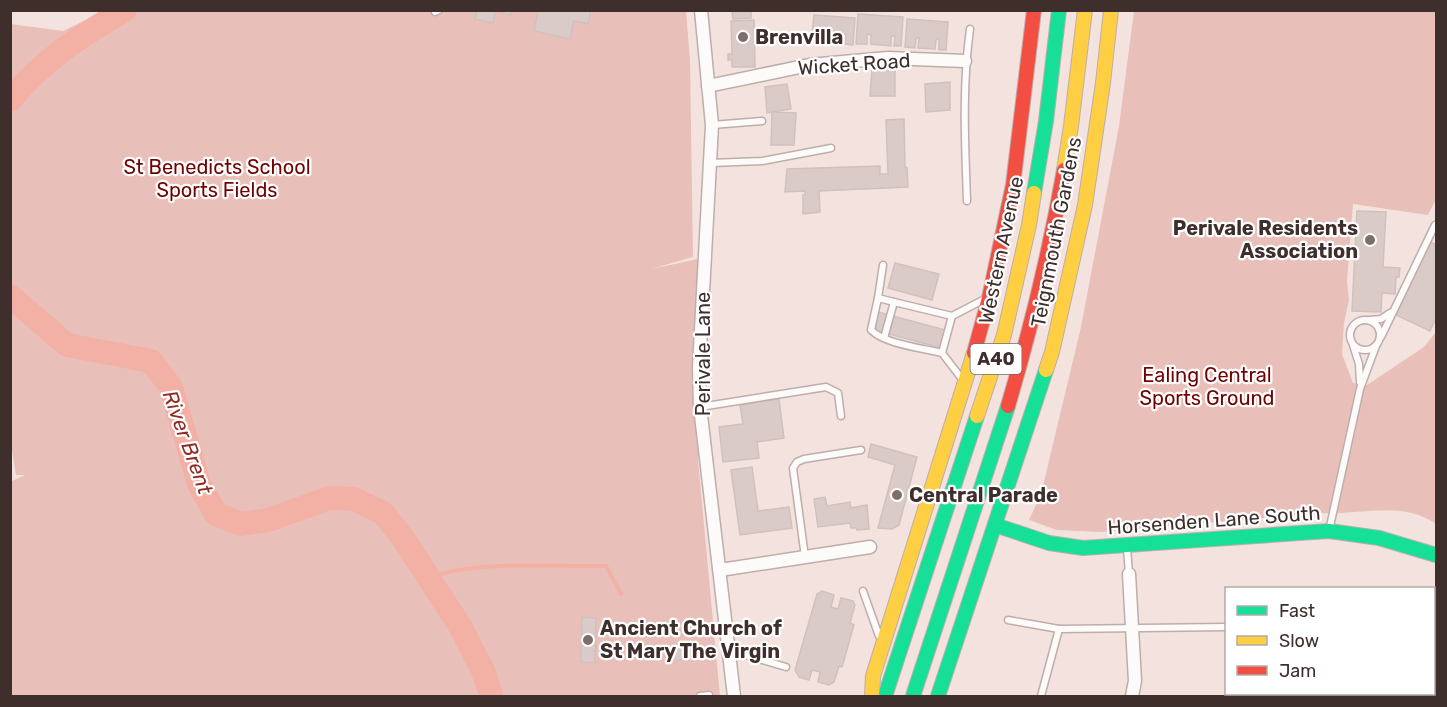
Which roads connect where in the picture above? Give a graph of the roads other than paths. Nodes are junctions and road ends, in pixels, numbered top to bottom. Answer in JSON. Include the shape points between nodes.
{"nodes":[{"id":1,"x":701,"y":10,"type":"edge"},
{"id":2,"x":1034,"y":10,"type":"edge"},
{"id":3,"x":1059,"y":10,"type":"edge"},
{"id":4,"x":1085,"y":10,"type":"edge"},
{"id":5,"x":1111,"y":10,"type":"edge"},
{"id":6,"x":970,"y":29,"type":"dead end"},
{"id":7,"x":965,"y":62,"type":"junction"},
{"id":8,"x":708,"y":86,"type":"junction"},
{"id":9,"x":762,"y":121,"type":"dead end"},
{"id":10,"x":712,"y":125,"type":"junction"},
{"id":11,"x":831,"y":148,"type":"dead end"},
{"id":12,"x":711,"y":163,"type":"junction"},
{"id":13,"x":967,"y":201,"type":"dead end"},
{"id":14,"x":1435,"y":225,"type":"edge"},
{"id":15,"x":883,"y":265,"type":"dead end"},
{"id":16,"x":989,"y":297,"type":"junction"},
{"id":17,"x":878,"y":298,"type":"junction"},
{"id":18,"x":894,"y":302,"type":"junction"},
{"id":19,"x":1395,"y":308,"type":"junction"},
{"id":20,"x":952,"y":315,"type":"junction"},
{"id":21,"x":1367,"y":319,"type":"junction"},
{"id":22,"x":1380,"y":337,"type":"junction"},
{"id":23,"x":884,"y":338,"type":"junction"},
{"id":24,"x":1352,"y":342,"type":"junction"},
{"id":25,"x":1376,"y":346,"type":"junction"},
{"id":26,"x":942,"y":353,"type":"junction"},
{"id":27,"x":966,"y":384,"type":"junction"},
{"id":28,"x":1360,"y":389,"type":"junction"},
{"id":29,"x":700,"y":407,"type":"junction"},
{"id":30,"x":841,"y":416,"type":"dead end"},
{"id":31,"x":861,"y":450,"type":"dead end"},
{"id":32,"x":995,"y":525,"type":"junction"},
{"id":33,"x":1329,"y":531,"type":"junction"},
{"id":34,"x":1127,"y":546,"type":"junction"},
{"id":35,"x":870,"y":547,"type":"dead end"},
{"id":36,"x":1437,"y":555,"type":"edge"},
{"id":37,"x":805,"y":558,"type":"junction"},
{"id":38,"x":720,"y":570,"type":"junction"},
{"id":39,"x":1129,"y":574,"type":"joint"},
{"id":40,"x":863,"y":591,"type":"dead end"},
{"id":41,"x":1008,"y":620,"type":"dead end"},
{"id":42,"x":1225,"y":627,"type":"edge"},
{"id":43,"x":1132,"y":628,"type":"junction"},
{"id":44,"x":1059,"y":629,"type":"junction"},
{"id":45,"x":882,"y":645,"type":"junction"},
{"id":46,"x":729,"y":651,"type":"junction"},
{"id":47,"x":786,"y":667,"type":"dead end"},
{"id":48,"x":700,"y":696,"type":"edge"},
{"id":49,"x":709,"y":696,"type":"edge"},
{"id":50,"x":734,"y":696,"type":"edge"},
{"id":51,"x":872,"y":696,"type":"edge"},
{"id":52,"x":885,"y":696,"type":"edge"},
{"id":53,"x":913,"y":696,"type":"edge"},
{"id":54,"x":938,"y":696,"type":"edge"},
{"id":55,"x":1041,"y":696,"type":"edge"},
{"id":56,"x":1132,"y":696,"type":"edge"}],
"edges":[{"from":1,"to":8,"type":"street","name":"Perivale Lane"},
{"from":2,"to":16,"type":"main road","number":"A40","via":[[1012,185]]},
{"from":3,"to":52,"type":"main road","name":"Western Avenue","number":"A40","via":[[1029,225],[1004,335]]},
{"from":4,"to":53,"type":"main road","number":"A40","via":[[1058,204],[1027,344]]},
{"from":5,"to":32,"type":"main road","name":"Teignmouth Gardens","via":[[1085,205],[1052,352]]},
{"from":6,"to":7,"type":"lane"},
{"from":7,"to":8,"type":"street","name":"Wicket Road","via":[[888,58],[809,65]]},
{"from":7,"to":13,"type":"lane"},
{"from":8,"to":10,"type":"street","name":"Perivale Lane"},
{"from":9,"to":10,"type":"lane"},
{"from":10,"to":12,"type":"street","name":"Perivale Lane"},
{"from":11,"to":12,"type":"lane","via":[[762,161]]},
{"from":12,"to":29,"type":"street","name":"Perivale Lane"},
{"from":14,"to":19,"type":"lane"},
{"from":15,"to":17,"type":"lane"},
{"from":16,"to":20,"type":"lane"},
{"from":16,"to":27,"type":"main road","number":"A40"},
{"from":17,"to":18,"type":"lane"},
{"from":17,"to":23,"type":"lane","via":[[871,330]]},
{"from":18,"to":20,"type":"lane"},
{"from":18,"to":23,"type":"lane"},
{"from":19,"to":21,"type":"lane","via":[[1381,319]]},
{"from":19,"to":22,"type":"lane"},
{"from":20,"to":26,"type":"lane"},
{"from":21,"to":22,"type":"lane","via":[[1376,324]]},
{"from":21,"to":24,"type":"lane","via":[[1353,326]]},
{"from":22,"to":25,"type":"lane"},
{"from":23,"to":26,"type":"lane"},
{"from":24,"to":25,"type":"lane","via":[[1365,350]]},
{"from":24,"to":28,"type":"lane","via":[[1359,364]]},
{"from":25,"to":28,"type":"lane"},
{"from":26,"to":27,"type":"lane"},
{"from":27,"to":45,"type":"main road","number":"A40"},
{"from":28,"to":33,"type":"lane"},
{"from":29,"to":30,"type":"lane","via":[[826,387],[838,393]]},
{"from":29,"to":38,"type":"street","name":"Perivale Lane"},
{"from":31,"to":37,"type":"lane","via":[[804,459],[792,468]]},
{"from":32,"to":34,"type":"main road","name":"Horsenden Lane South","via":[[1063,547]]},
{"from":32,"to":54,"type":"main road","name":"Teignmouth Gardens"},
{"from":33,"to":34,"type":"main road","name":"Horsenden Lane South"},
{"from":33,"to":36,"type":"main road","name":"Horsenden Lane South","via":[[1379,538]]},
{"from":34,"to":39,"type":"lane"},
{"from":35,"to":37,"type":"street"},
{"from":37,"to":38,"type":"street"},
{"from":38,"to":46,"type":"street","name":"Perivale Lane"},
{"from":39,"to":43,"type":"street"},
{"from":40,"to":45,"type":"lane"},
{"from":41,"to":44,"type":"lane"},
{"from":42,"to":43,"type":"lane"},
{"from":43,"to":44,"type":"lane"},
{"from":43,"to":56,"type":"street"},
{"from":44,"to":55,"type":"lane"},
{"from":45,"to":51,"type":"main road","number":"A40"},
{"from":46,"to":47,"type":"lane"},
{"from":46,"to":50,"type":"street","name":"Perivale Lane"},
{"from":48,"to":49,"type":"lane"}]}
